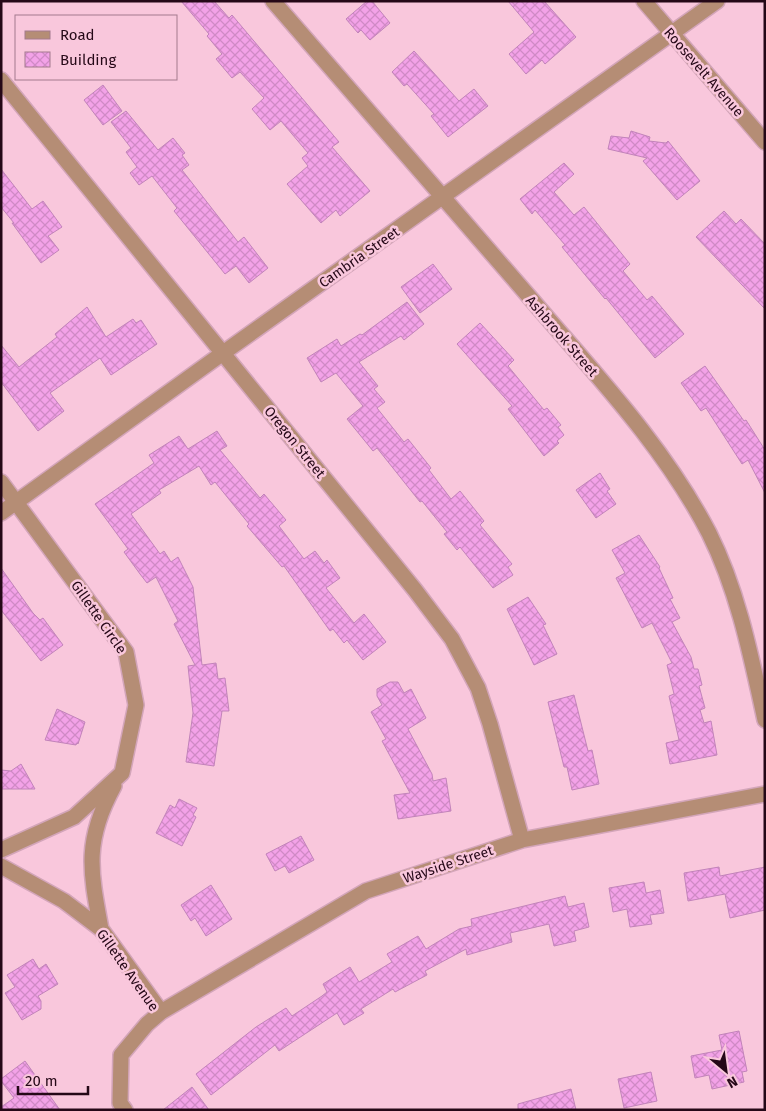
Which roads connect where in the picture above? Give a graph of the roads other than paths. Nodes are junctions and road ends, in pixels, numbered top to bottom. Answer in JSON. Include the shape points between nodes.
{"nodes":[{"id":1,"x":273,"y":1,"type":"edge"},
{"id":2,"x":644,"y":1,"type":"edge"},
{"id":3,"x":717,"y":1,"type":"edge"},
{"id":4,"x":672,"y":34,"type":"junction"},
{"id":5,"x":1,"y":80,"type":"edge"},
{"id":6,"x":765,"y":142,"type":"edge"},
{"id":7,"x":443,"y":197,"type":"junction"},
{"id":8,"x":223,"y":353,"type":"junction"},
{"id":9,"x":1,"y":482,"type":"edge"},
{"id":10,"x":17,"y":501,"type":"junction"},
{"id":11,"x":1,"y":513,"type":"edge"},
{"id":12,"x":765,"y":720,"type":"edge"},
{"id":13,"x":122,"y":774,"type":"junction"},
{"id":14,"x":765,"y":794,"type":"edge"},
{"id":15,"x":522,"y":840,"type":"junction"},
{"id":16,"x":1,"y":850,"type":"edge"},
{"id":17,"x":1,"y":866,"type":"edge"},
{"id":18,"x":101,"y":929,"type":"junction"},
{"id":19,"x":161,"y":1012,"type":"junction"},
{"id":20,"x":125,"y":1110,"type":"edge"}],
"edges":[{"from":1,"to":7,"type":"street","name":"Ashbrook Street"},
{"from":2,"to":4,"type":"street","name":"Roosevelt Avenue"},
{"from":3,"to":4,"type":"street","name":"Cambria Street"},
{"from":4,"to":6,"type":"street","name":"Roosevelt Avenue"},
{"from":4,"to":7,"type":"street","name":"Cambria Street"},
{"from":5,"to":8,"type":"street","name":"Oregon Street"},
{"from":7,"to":8,"type":"street","name":"Cambria Street"},
{"from":7,"to":12,"type":"street","name":"Ashbrook Street","via":[[611,392],[652,443],[689,498],[710,535],[746,631]]},
{"from":8,"to":10,"type":"street","name":"Cambria Street"},
{"from":8,"to":15,"type":"street","name":"Oregon Street","via":[[452,639],[482,700]]},
{"from":9,"to":10,"type":"street","name":"Gillette Circle"},
{"from":10,"to":11,"type":"street","name":"Cambria Street"},
{"from":10,"to":13,"type":"street","name":"Gillette Circle","via":[[126,652],[136,705]]},
{"from":13,"to":16,"type":"street","via":[[74,817]]},
{"from":13,"to":18,"type":"street","name":"Gillette Circle","via":[[99,817],[91,851]]},
{"from":14,"to":15,"type":"street","name":"Wayside Street"},
{"from":15,"to":19,"type":"street","name":"Wayside Street","via":[[366,891]]},
{"from":17,"to":18,"type":"street","name":"Gillette Avenue","via":[[64,901]]},
{"from":18,"to":19,"type":"street","name":"Gillette Avenue"},
{"from":19,"to":20,"type":"street","name":"Gillette Avenue","via":[[121,1055],[120,1103]]}]}
